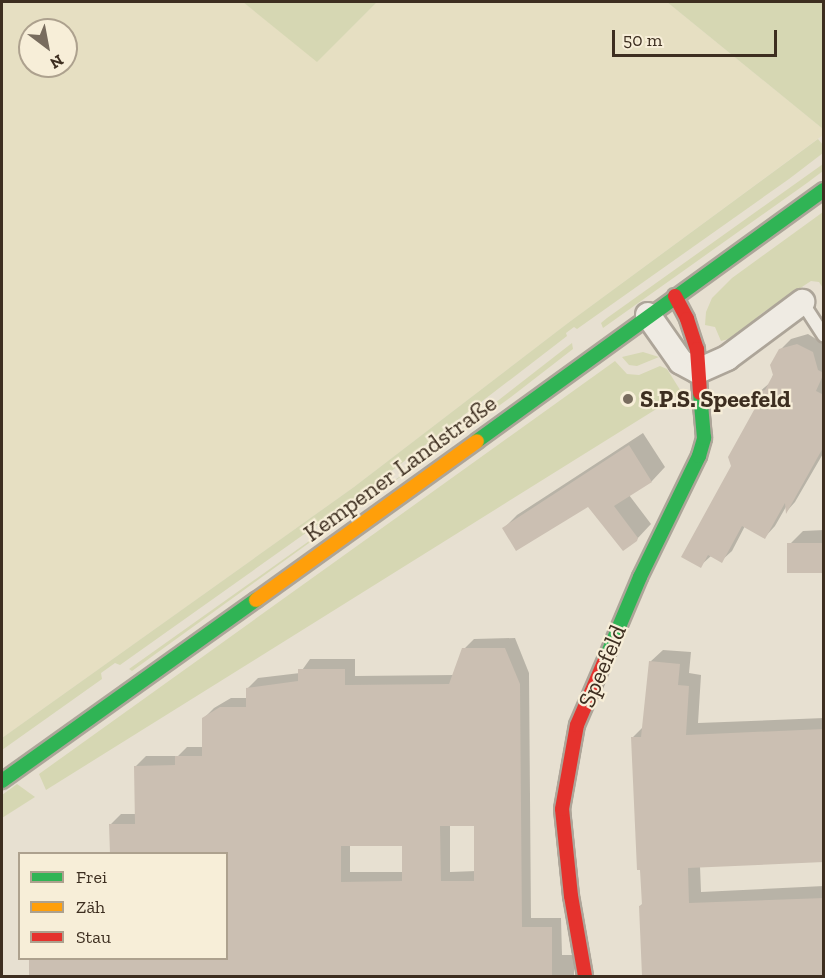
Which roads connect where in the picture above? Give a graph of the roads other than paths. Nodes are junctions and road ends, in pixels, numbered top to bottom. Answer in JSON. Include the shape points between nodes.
{"nodes":[{"id":1,"x":824,"y":190,"type":"edge"},
{"id":2,"x":675,"y":296,"type":"junction"},
{"id":3,"x":802,"y":302,"type":"joint"},
{"id":4,"x":648,"y":315,"type":"junction"},
{"id":5,"x":824,"y":336,"type":"edge"},
{"id":6,"x":698,"y":371,"type":"junction"},
{"id":7,"x":2,"y":781,"type":"edge"},
{"id":8,"x":585,"y":976,"type":"edge"}],
"edges":[{"from":1,"to":2,"type":"street","name":"Kempener Landstraße"},
{"from":2,"to":4,"type":"street","name":"Kempener Landstraße"},
{"from":2,"to":6,"type":"street","name":"Speefeld","via":[[697,349]]},
{"from":3,"to":5,"type":"lane"},
{"from":3,"to":6,"type":"street","via":[[727,358]]},
{"from":4,"to":6,"type":"street","via":[[681,362]]},
{"from":4,"to":7,"type":"street","name":"Kempener Landstraße"},
{"from":6,"to":8,"type":"street","name":"Speefeld","via":[[704,438],[699,456],[640,577],[577,725],[562,809]]}]}
